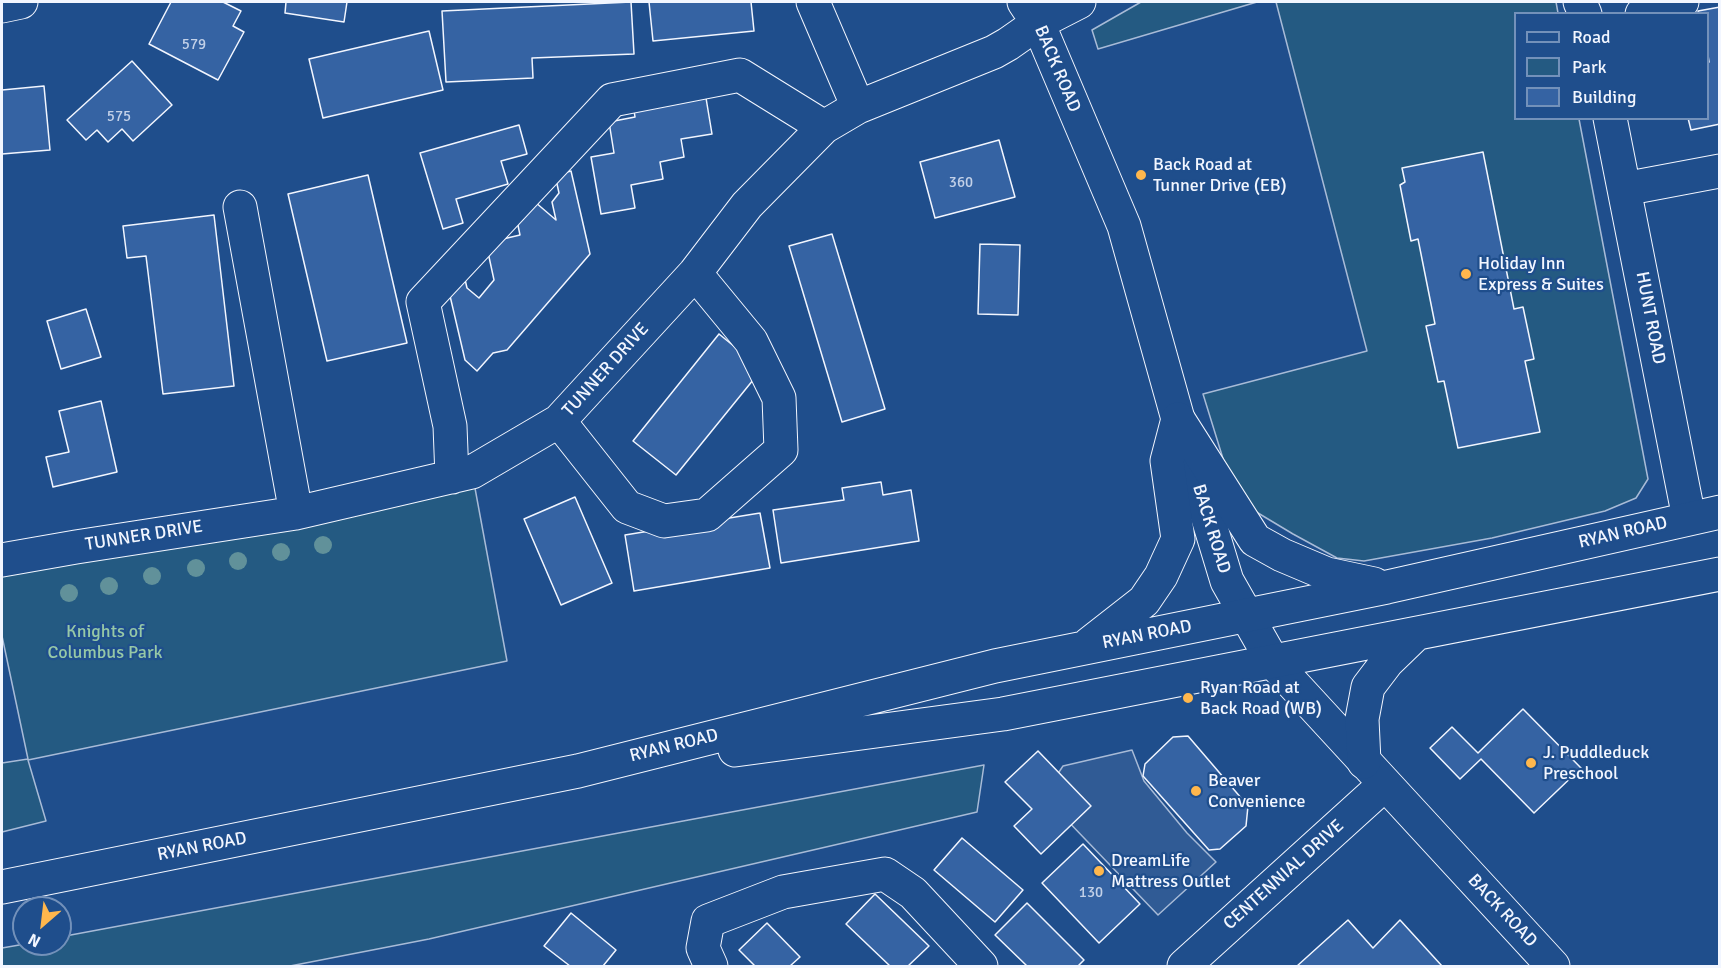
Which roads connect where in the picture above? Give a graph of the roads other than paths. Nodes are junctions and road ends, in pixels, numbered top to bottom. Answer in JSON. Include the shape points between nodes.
{"nodes":[{"id":1,"x":21,"y":2,"type":"edge"},
{"id":2,"x":813,"y":2,"type":"edge"},
{"id":3,"x":1079,"y":2,"type":"edge"},
{"id":4,"x":1682,"y":2,"type":"edge"},
{"id":5,"x":2,"y":6,"type":"edge"},
{"id":6,"x":1031,"y":12,"type":"edge"},
{"id":7,"x":1649,"y":12,"type":"edge"},
{"id":8,"x":858,"y":107,"type":"junction"},
{"id":9,"x":1610,"y":120,"type":"edge"},
{"id":10,"x":824,"y":127,"type":"junction"},
{"id":11,"x":1719,"y":171,"type":"edge"},
{"id":12,"x":1624,"y":189,"type":"junction"},
{"id":13,"x":240,"y":207,"type":"dead end"},
{"id":14,"x":695,"y":273,"type":"junction"},
{"id":15,"x":1178,"y":419,"type":"junction"},
{"id":16,"x":560,"y":421,"type":"junction"},
{"id":17,"x":452,"y":477,"type":"junction"},
{"id":18,"x":296,"y":513,"type":"junction"},
{"id":19,"x":1704,"y":515,"type":"edge"},
{"id":20,"x":2,"y":560,"type":"edge"},
{"id":21,"x":1719,"y":574,"type":"edge"},
{"id":22,"x":1387,"y":586,"type":"junction"},
{"id":23,"x":1246,"y":615,"type":"junction"},
{"id":24,"x":1416,"y":634,"type":"junction"},
{"id":25,"x":1082,"y":648,"type":"junction"},
{"id":26,"x":1273,"y":662,"type":"junction"},
{"id":27,"x":578,"y":771,"type":"junction"},
{"id":28,"x":1374,"y":773,"type":"junction"},
{"id":29,"x":2,"y":886,"type":"edge"},
{"id":30,"x":711,"y":966,"type":"edge"},
{"id":31,"x":981,"y":966,"type":"edge"},
{"id":32,"x":1184,"y":966,"type":"edge"},
{"id":33,"x":1552,"y":966,"type":"edge"}],
"edges":[{"from":1,"to":5,"type":"main road"},
{"from":2,"to":8,"type":"main road"},
{"from":3,"to":6,"type":"main road","name":"TUNNER DRIVE"},
{"from":4,"to":7,"type":"main road"},
{"from":6,"to":8,"type":"main road","name":"TUNNER DRIVE","via":[[1008,44],[994,52]]},
{"from":6,"to":15,"type":"main road","name":"BACK ROAD","via":[[1124,226]]},
{"from":8,"to":10,"type":"main road","name":"TUNNER DRIVE"},
{"from":9,"to":12,"type":"main road","name":"HUNT ROAD"},
{"from":10,"to":14,"type":"main road","name":"TUNNER DRIVE","via":[[747,205]]},
{"from":10,"to":17,"type":"main road","via":[[740,75],[612,100],[423,302],[450,426]]},
{"from":11,"to":12,"type":"main road"},
{"from":12,"to":19,"type":"main road","name":"HUNT ROAD"},
{"from":13,"to":18,"type":"main road"},
{"from":14,"to":16,"type":"main road","name":"TUNNER DRIVE"},
{"from":14,"to":16,"type":"main road","via":[[751,341],[779,398],[781,450],[707,515],[664,521],[627,507]]},
{"from":15,"to":22,"type":"main road","via":[[1255,540],[1327,574]]},
{"from":15,"to":23,"type":"main road","name":"BACK ROAD","via":[[1227,580]]},
{"from":15,"to":25,"type":"main road","via":[[1167,461],[1178,539],[1144,602]]},
{"from":16,"to":17,"type":"main road","name":"TUNNER DRIVE","via":[[472,472]]},
{"from":17,"to":18,"type":"main road","name":"TUNNER DRIVE"},
{"from":18,"to":20,"type":"main road","name":"TUNNER DRIVE"},
{"from":19,"to":22,"type":"main road","name":"RYAN ROAD"},
{"from":21,"to":24,"type":"main road","name":"RYAN ROAD"},
{"from":22,"to":23,"type":"main road","name":"RYAN ROAD"},
{"from":23,"to":25,"type":"main road","name":"RYAN ROAD"},
{"from":23,"to":26,"type":"main road","name":"BACK ROAD"},
{"from":24,"to":26,"type":"main road","name":"RYAN ROAD"},
{"from":24,"to":28,"type":"main road","via":[[1368,687],[1362,719]]},
{"from":25,"to":27,"type":"main road","name":"RYAN ROAD","via":[[994,666]]},
{"from":26,"to":27,"type":"main road","name":"RYAN ROAD","via":[[1003,714]]},
{"from":26,"to":28,"type":"main road","name":"BACK ROAD"},
{"from":27,"to":29,"type":"main road","name":"RYAN ROAD"},
{"from":28,"to":32,"type":"main road","name":"CENTENNIAL DRIVE"},
{"from":28,"to":33,"type":"main road","name":"BACK ROAD"},
{"from":30,"to":31,"type":"main road","via":[[703,948],[708,921],[783,892],[885,874],[913,893]]}]}
